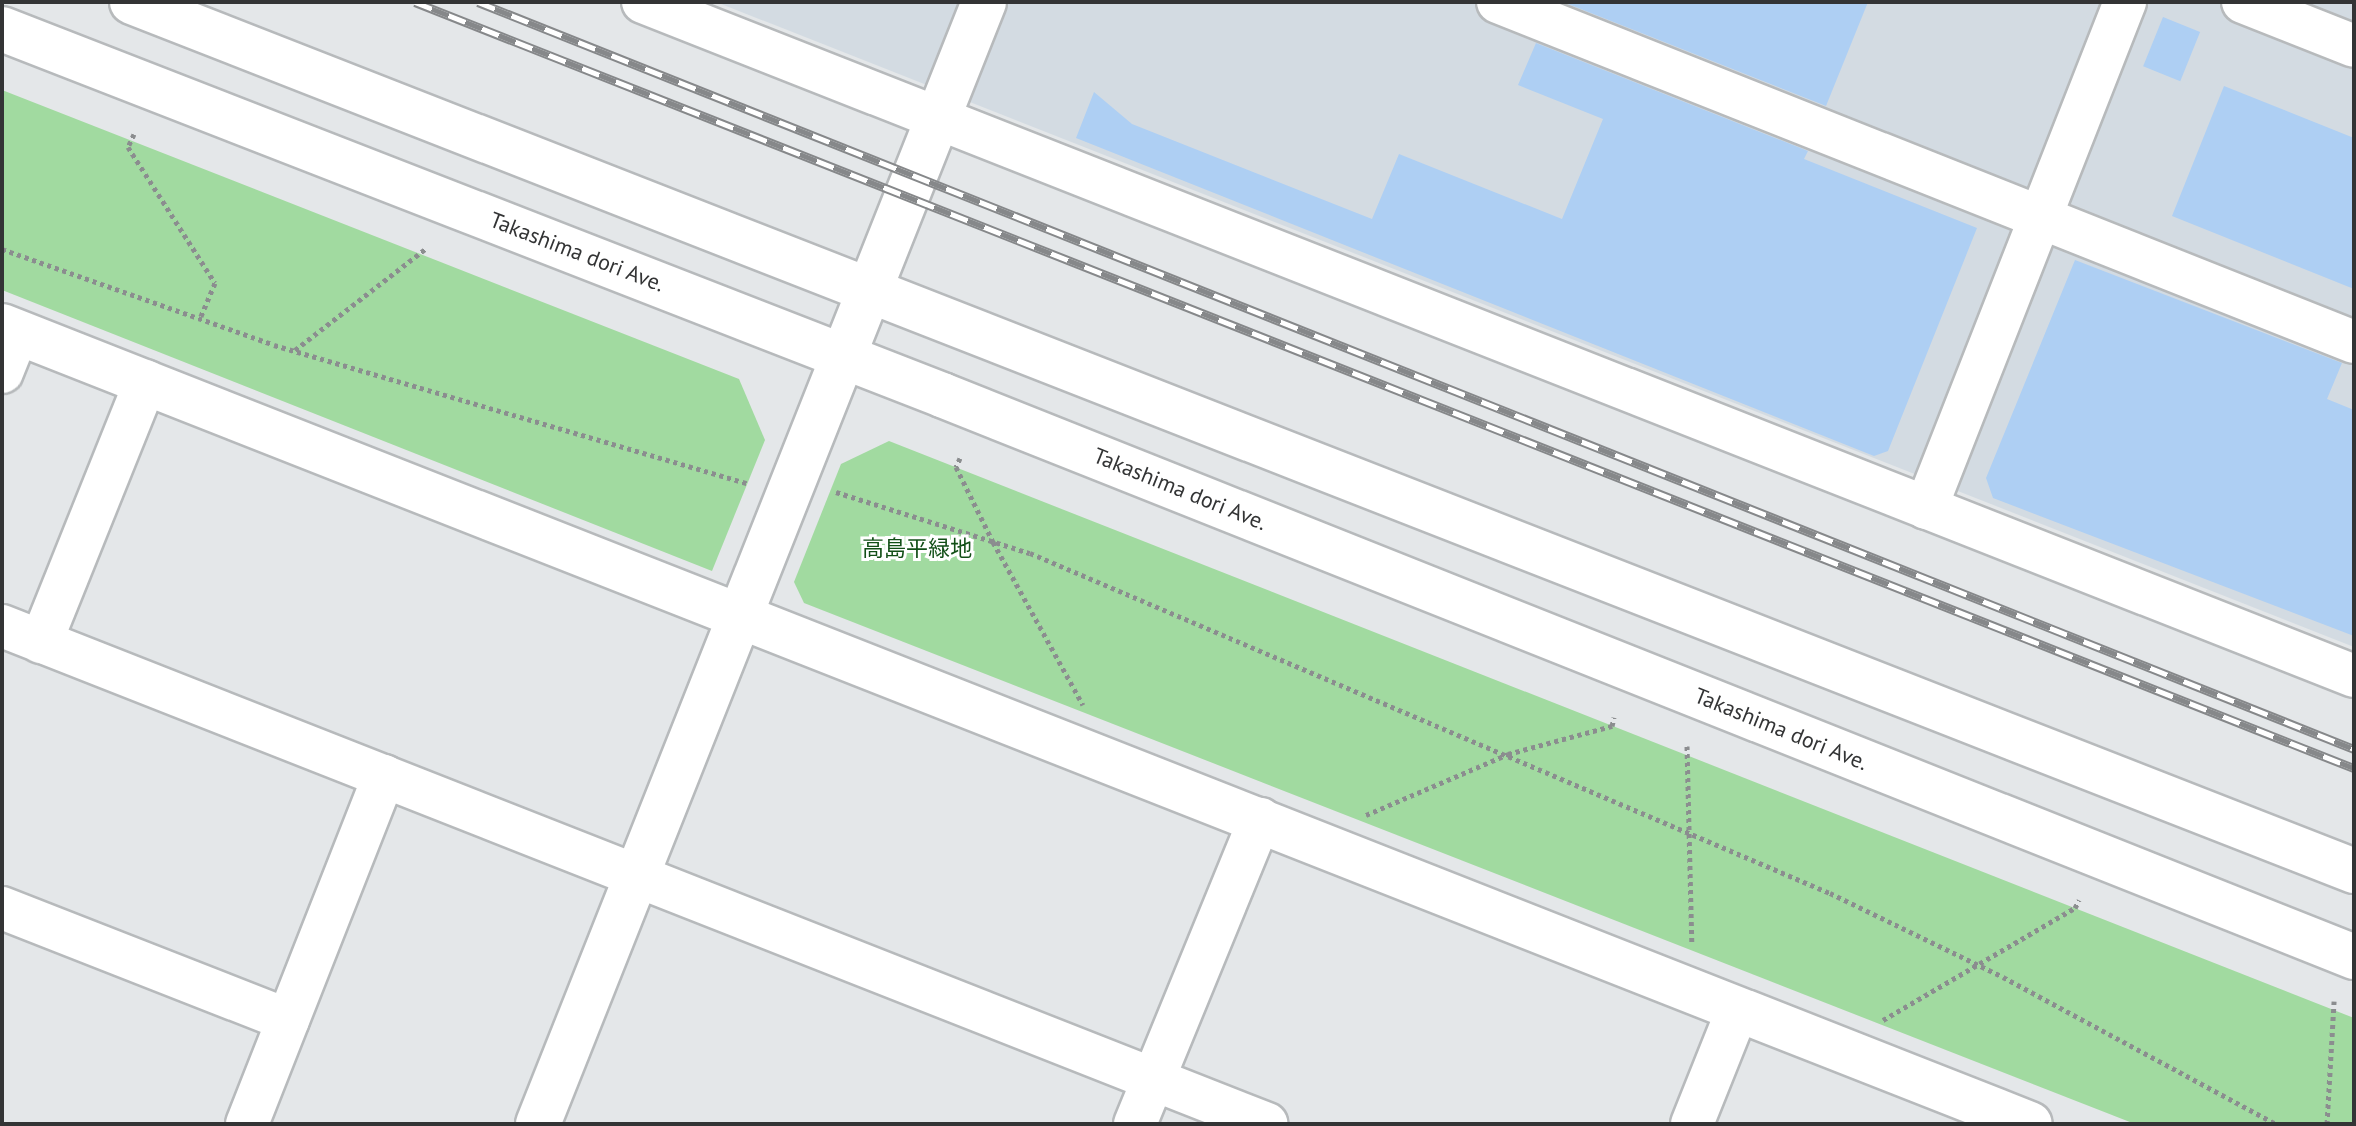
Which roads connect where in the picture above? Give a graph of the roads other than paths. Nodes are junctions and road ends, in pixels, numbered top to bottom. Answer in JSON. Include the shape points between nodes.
{"nodes":[{"id":1,"x":132,"y":2,"type":"edge"},
{"id":2,"x":643,"y":2,"type":"edge"},
{"id":3,"x":984,"y":2,"type":"edge"},
{"id":4,"x":1498,"y":2,"type":"edge"},
{"id":5,"x":2125,"y":2,"type":"edge"},
{"id":6,"x":2243,"y":2,"type":"edge"},
{"id":7,"x":2,"y":29,"type":"edge"},
{"id":8,"x":2354,"y":46,"type":"edge"},
{"id":9,"x":938,"y":117,"type":"junction"},
{"id":10,"x":2040,"y":218,"type":"junction"},
{"id":11,"x":872,"y":287,"type":"junction"},
{"id":12,"x":10,"y":329,"type":"edge"},
{"id":13,"x":2354,"y":342,"type":"edge"},
{"id":14,"x":845,"y":356,"type":"junction"},
{"id":15,"x":2,"y":372,"type":"edge"},
{"id":16,"x":146,"y":381,"type":"junction"},
{"id":17,"x":1926,"y":508,"type":"junction"},
{"id":18,"x":740,"y":613,"type":"junction"},
{"id":19,"x":2,"y":626,"type":"edge"},
{"id":20,"x":41,"y":642,"type":"junction"},
{"id":21,"x":2354,"y":676,"type":"edge"},
{"id":22,"x":384,"y":776,"type":"junction"},
{"id":23,"x":1260,"y":819,"type":"junction"},
{"id":24,"x":2354,"y":871,"type":"edge"},
{"id":25,"x":636,"y":874,"type":"junction"},
{"id":26,"x":2,"y":908,"type":"edge"},
{"id":27,"x":2354,"y":957,"type":"edge"},
{"id":28,"x":1738,"y":1009,"type":"junction"},
{"id":29,"x":288,"y":1020,"type":"junction"},
{"id":30,"x":1152,"y":1079,"type":"junction"},
{"id":31,"x":545,"y":1122,"type":"edge"},
{"id":32,"x":247,"y":1124,"type":"edge"},
{"id":33,"x":1135,"y":1124,"type":"edge"},
{"id":34,"x":1267,"y":1124,"type":"edge"},
{"id":35,"x":1692,"y":1124,"type":"edge"},
{"id":36,"x":2030,"y":1124,"type":"edge"}],
"edges":[{"from":1,"to":11,"type":"main road"},
{"from":2,"to":9,"type":"street"},
{"from":3,"to":9,"type":"main road"},
{"from":4,"to":10,"type":"street"},
{"from":5,"to":10,"type":"street"},
{"from":6,"to":8,"type":"street"},
{"from":7,"to":14,"type":"main road","name":"Takashima dori Ave."},
{"from":9,"to":11,"type":"main road"},
{"from":9,"to":17,"type":"street"},
{"from":10,"to":13,"type":"street"},
{"from":10,"to":17,"type":"street"},
{"from":11,"to":14,"type":"main road"},
{"from":11,"to":24,"type":"main road"},
{"from":12,"to":15,"type":"street"},
{"from":12,"to":16,"type":"main road"},
{"from":14,"to":18,"type":"main road"},
{"from":14,"to":27,"type":"main road","name":"Takashima dori Ave."},
{"from":16,"to":18,"type":"main road"},
{"from":16,"to":20,"type":"street"},
{"from":17,"to":21,"type":"street"},
{"from":18,"to":23,"type":"main road"},
{"from":18,"to":25,"type":"main road"},
{"from":19,"to":20,"type":"street"},
{"from":20,"to":22,"type":"street"},
{"from":22,"to":25,"type":"street"},
{"from":22,"to":29,"type":"street"},
{"from":23,"to":28,"type":"main road"},
{"from":23,"to":30,"type":"street"},
{"from":25,"to":30,"type":"street"},
{"from":25,"to":31,"type":"main road"},
{"from":26,"to":29,"type":"street"},
{"from":28,"to":35,"type":"street"},
{"from":28,"to":36,"type":"main road"},
{"from":29,"to":32,"type":"street"},
{"from":30,"to":33,"type":"street"},
{"from":30,"to":34,"type":"street"}]}
